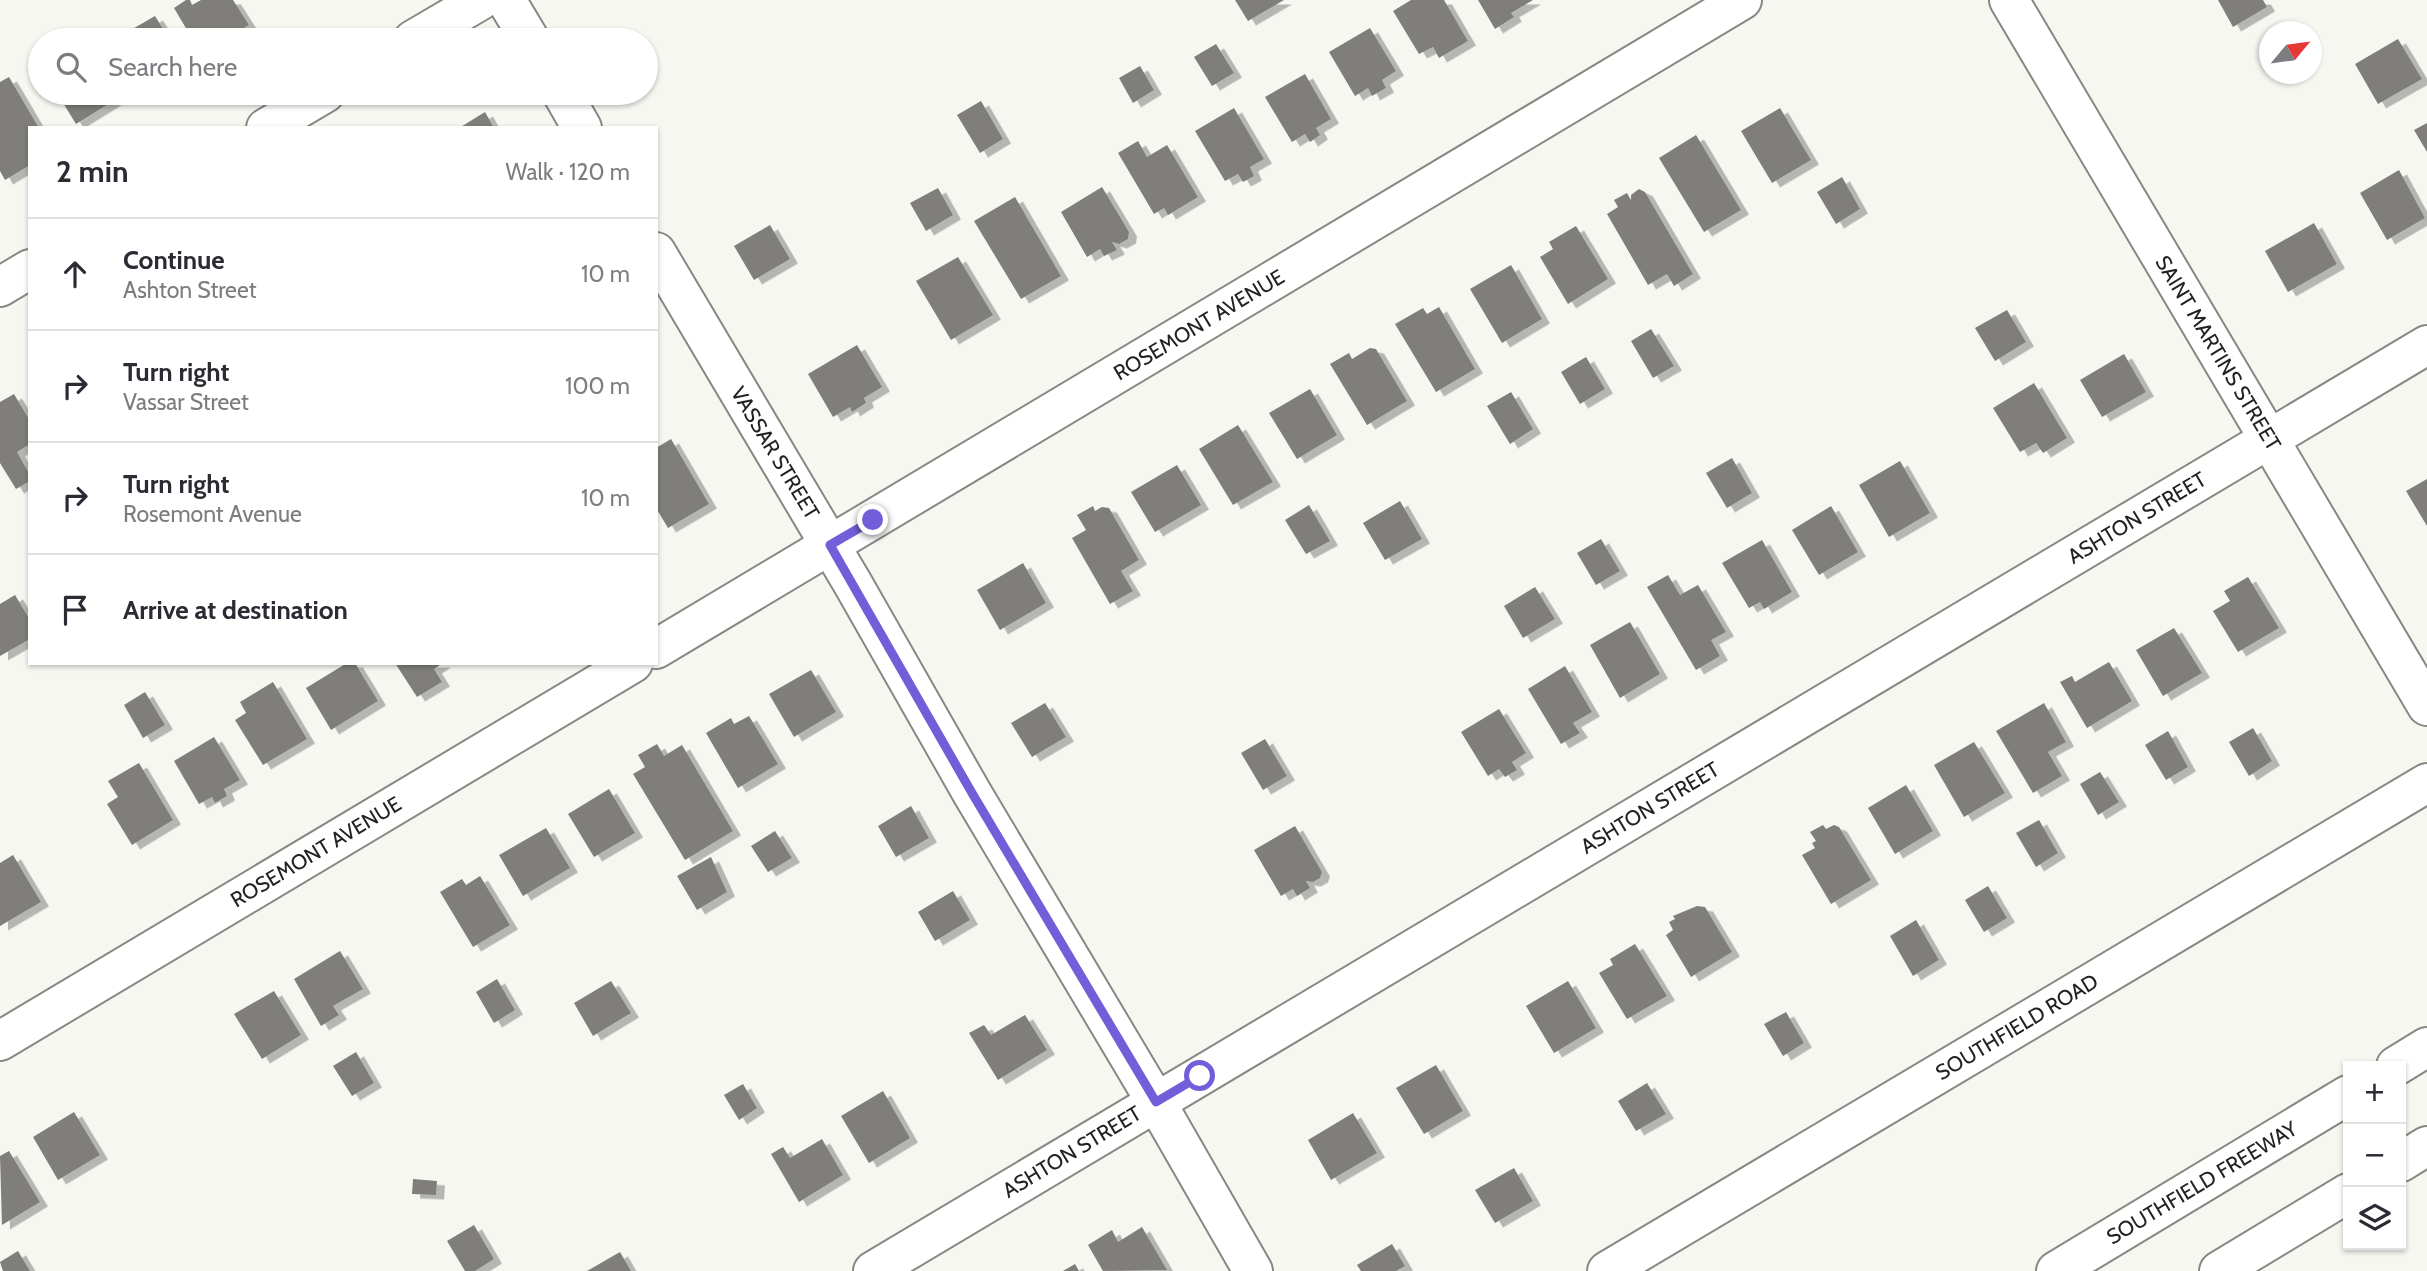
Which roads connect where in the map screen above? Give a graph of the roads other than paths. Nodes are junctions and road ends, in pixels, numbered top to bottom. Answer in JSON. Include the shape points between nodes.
{"nodes":[{"id":1,"x":481,"y":0,"type":"edge"},
{"id":2,"x":506,"y":0,"type":"edge"},
{"id":3,"x":1742,"y":0,"type":"edge"},
{"id":4,"x":2009,"y":0,"type":"edge"},
{"id":5,"x":433,"y":28,"type":"edge"},
{"id":6,"x":523,"y":28,"type":"edge"},
{"id":7,"x":305,"y":105,"type":"edge"},
{"id":8,"x":569,"y":105,"type":"edge"},
{"id":9,"x":269,"y":126,"type":"edge"},
{"id":10,"x":581,"y":126,"type":"edge"},
{"id":11,"x":658,"y":255,"type":"edge"},
{"id":12,"x":28,"y":270,"type":"edge"},
{"id":13,"x":0,"y":287,"type":"edge"},
{"id":14,"x":2427,"y":345,"type":"edge"},
{"id":15,"x":2269,"y":439,"type":"junction"},
{"id":16,"x":830,"y":545,"type":"junction"},
{"id":17,"x":658,"y":648,"type":"edge"},
{"id":18,"x":630,"y":665,"type":"edge"},
{"id":19,"x":2427,"y":706,"type":"edge"},
{"id":20,"x":2427,"y":783,"type":"edge"},
{"id":21,"x":0,"y":1041,"type":"edge"},
{"id":22,"x":2427,"y":1047,"type":"edge"},
{"id":23,"x":2404,"y":1061,"type":"edge"},
{"id":24,"x":2343,"y":1098,"type":"edge"},
{"id":25,"x":1156,"y":1102,"type":"junction"},
{"id":26,"x":2427,"y":1146,"type":"edge"},
{"id":27,"x":2406,"y":1159,"type":"edge"},
{"id":28,"x":2343,"y":1196,"type":"edge"},
{"id":29,"x":873,"y":1271,"type":"edge"},
{"id":30,"x":1252,"y":1271,"type":"edge"},
{"id":31,"x":1607,"y":1271,"type":"edge"},
{"id":32,"x":2056,"y":1271,"type":"edge"},
{"id":33,"x":2220,"y":1271,"type":"edge"}],
"edges":[{"from":1,"to":5,"type":"main road"},
{"from":2,"to":6,"type":"main road"},
{"from":3,"to":16,"type":"main road","name":"ROSEMONT AVENUE"},
{"from":4,"to":15,"type":"main road","name":"SAINT MARTINS STREET"},
{"from":7,"to":9,"type":"main road"},
{"from":8,"to":10,"type":"main road"},
{"from":11,"to":16,"type":"main road","name":"VASSAR STREET"},
{"from":12,"to":13,"type":"main road"},
{"from":14,"to":15,"type":"main road","name":"ASHTON STREET"},
{"from":15,"to":19,"type":"main road","name":"SAINT MARTINS STREET"},
{"from":15,"to":25,"type":"main road","name":"ASHTON STREET"},
{"from":16,"to":17,"type":"main road","name":"ROSEMONT AVENUE"},
{"from":16,"to":25,"type":"main road","name":"VASSAR STREET"},
{"from":18,"to":21,"type":"main road","name":"ROSEMONT AVENUE"},
{"from":20,"to":31,"type":"main road","name":"SOUTHFIELD ROAD"},
{"from":22,"to":23,"type":"main road"},
{"from":24,"to":32,"type":"main road","name":"SOUTHFIELD FREEWAY"},
{"from":25,"to":29,"type":"main road","name":"ASHTON STREET"},
{"from":25,"to":30,"type":"main road","name":"VASSAR STREET"},
{"from":26,"to":27,"type":"main road"},
{"from":28,"to":33,"type":"main road"}]}
